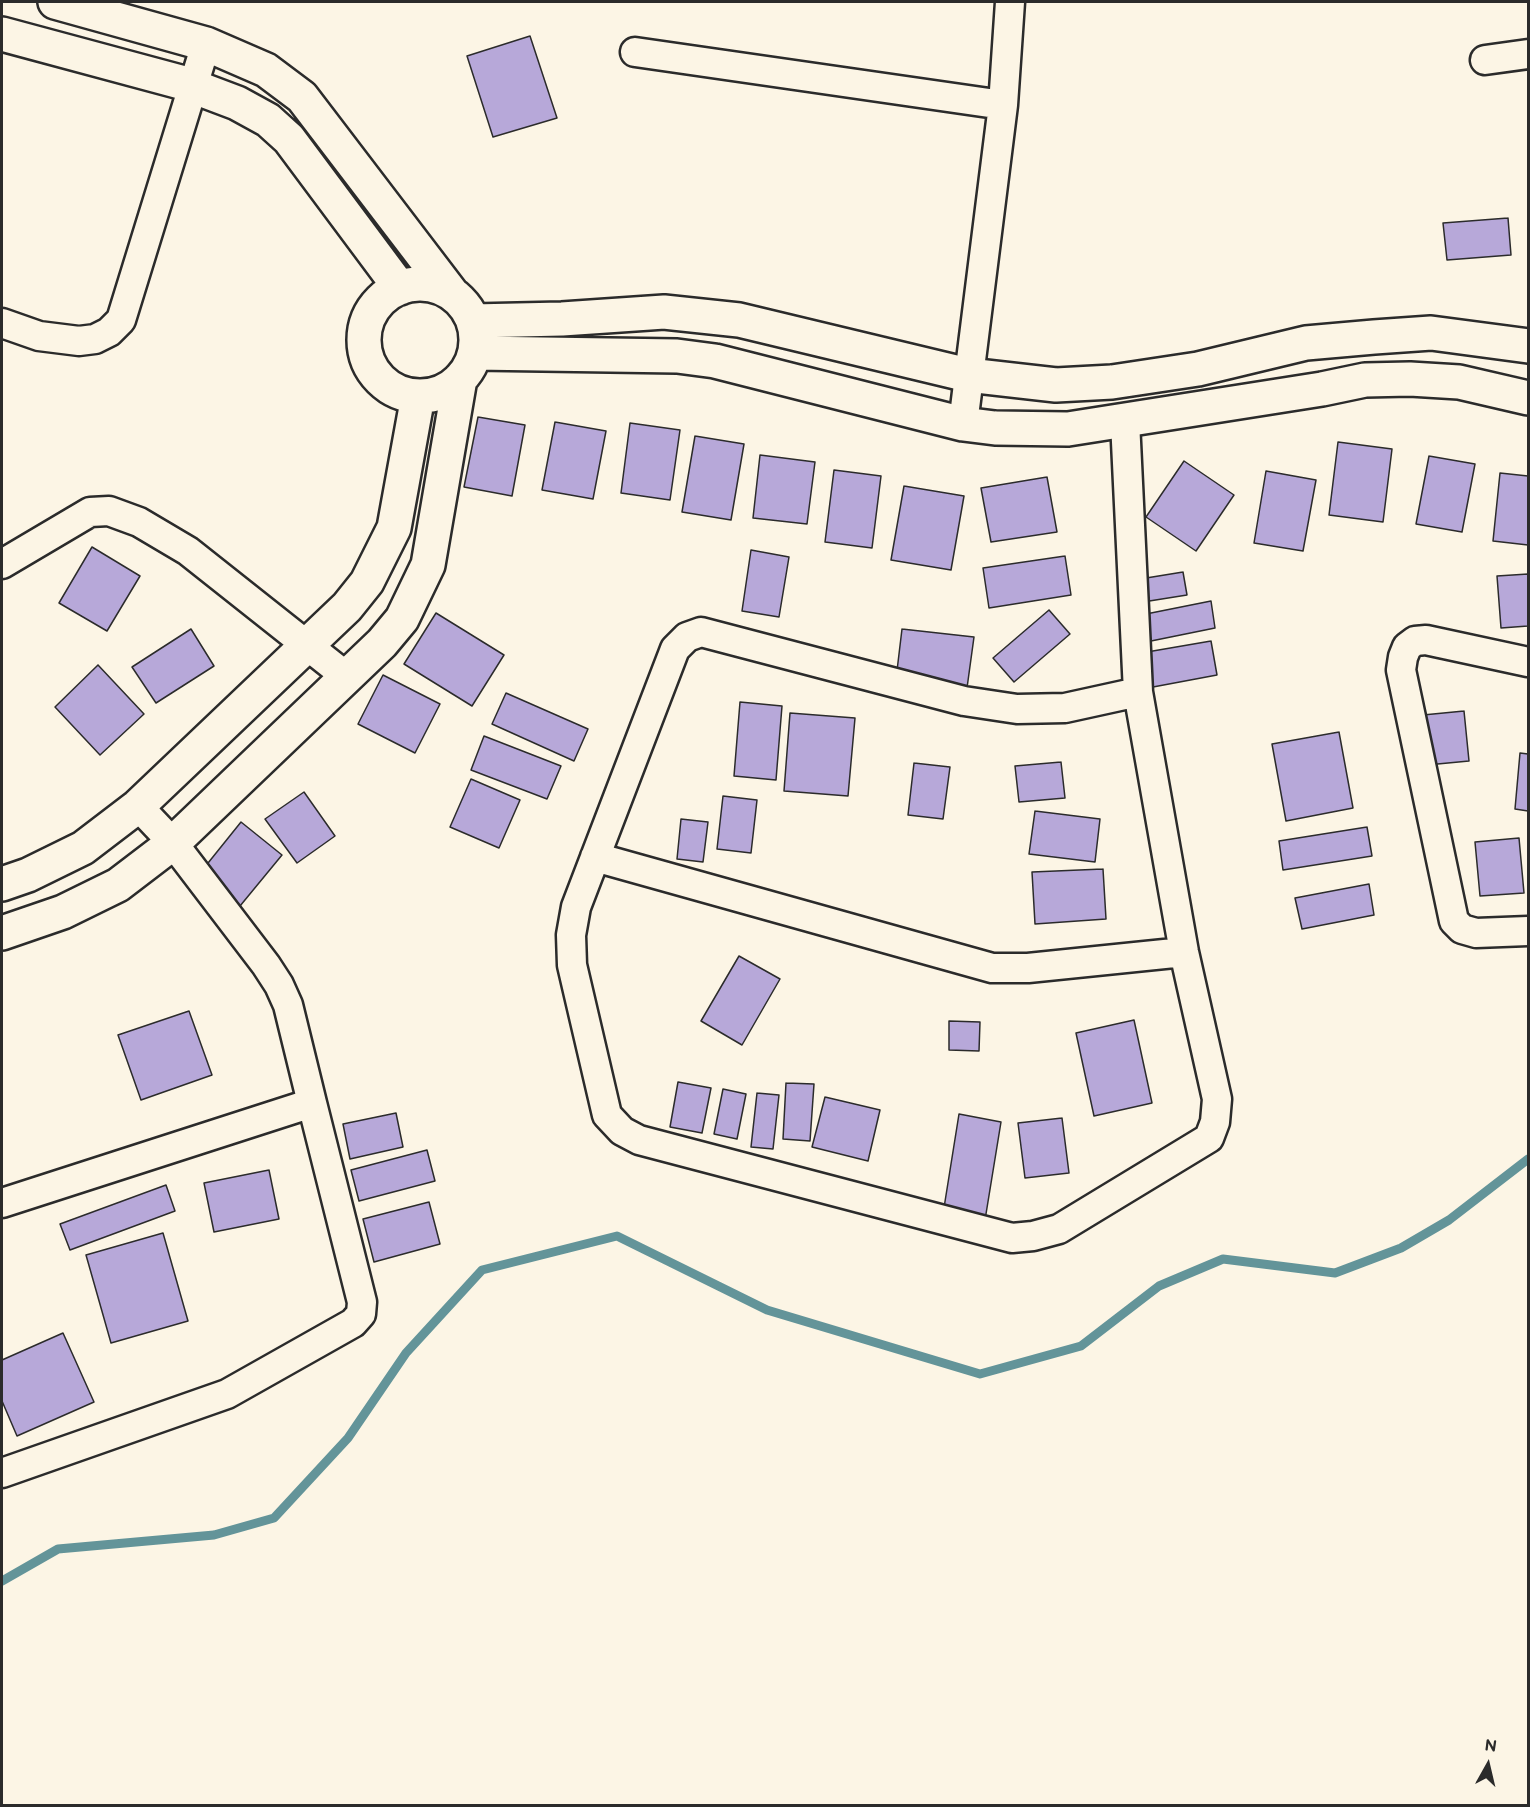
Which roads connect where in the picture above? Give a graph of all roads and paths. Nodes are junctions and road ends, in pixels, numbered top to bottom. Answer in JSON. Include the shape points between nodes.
{"nodes":[{"id":1,"x":55,"y":2,"type":"edge"},
{"id":2,"x":1010,"y":2,"type":"edge"},
{"id":3,"x":2,"y":34,"type":"edge"},
{"id":4,"x":206,"y":44,"type":"junction"},
{"id":5,"x":636,"y":52,"type":"dead end"},
{"id":6,"x":1528,"y":54,"type":"edge"},
{"id":7,"x":1485,"y":60,"type":"dead end"},
{"id":8,"x":192,"y":86,"type":"junction"},
{"id":9,"x":1003,"y":105,"type":"junction"},
{"id":10,"x":400,"y":288,"type":"junction"},
{"id":11,"x":453,"y":295,"type":"junction"},
{"id":12,"x":2,"y":323,"type":"edge"},
{"id":13,"x":1528,"y":346,"type":"edge"},
{"id":14,"x":469,"y":351,"type":"junction"},
{"id":15,"x":968,"y":375,"type":"junction"},
{"id":16,"x":417,"y":396,"type":"junction"},
{"id":17,"x":1528,"y":398,"type":"edge"},
{"id":18,"x":1125,"y":421,"type":"junction"},
{"id":19,"x":963,"y":423,"type":"junction"},
{"id":20,"x":2,"y":564,"type":"edge"},
{"id":21,"x":306,"y":645,"type":"junction"},
{"id":22,"x":1528,"y":662,"type":"edge"},
{"id":23,"x":347,"y":677,"type":"junction"},
{"id":24,"x":1138,"y":692,"type":"junction"},
{"id":25,"x":138,"y":806,"type":"junction"},
{"id":26,"x":173,"y":843,"type":"junction"},
{"id":27,"x":595,"y":857,"type":"junction"},
{"id":28,"x":2,"y":884,"type":"edge"},
{"id":29,"x":1528,"y":931,"type":"edge"},
{"id":30,"x":2,"y":933,"type":"edge"},
{"id":31,"x":1184,"y":952,"type":"junction"},
{"id":32,"x":312,"y":1103,"type":"junction"},
{"id":33,"x":2,"y":1203,"type":"edge"},
{"id":34,"x":2,"y":1473,"type":"edge"}],
"edges":[{"from":1,"to":4,"type":"street"},
{"from":2,"to":9,"type":"street"},
{"from":3,"to":8,"type":"street"},
{"from":4,"to":8,"type":"street"},
{"from":4,"to":11,"type":"street","via":[[266,70],[302,97]]},
{"from":5,"to":9,"type":"street"},
{"from":6,"to":7,"type":"street"},
{"from":8,"to":10,"type":"street","via":[[237,103],[268,120],[289,139]]},
{"from":8,"to":12,"type":"street","via":[[121,320],[109,332],[79,341],[39,336]]},
{"from":9,"to":15,"type":"street"},
{"from":10,"to":11,"type":"street","via":[[428,285]]},
{"from":10,"to":16,"type":"street","via":[[387,295],[368,319],[364,349],[369,364],[383,382],[403,394]]},
{"from":11,"to":14,"type":"street","via":[[465,306]]},
{"from":13,"to":15,"type":"street","via":[[1431,333],[1306,343],[1198,369],[1112,382],[1056,385]]},
{"from":14,"to":15,"type":"street","via":[[562,319],[664,312],[739,320]]},
{"from":14,"to":16,"type":"street","via":[[448,389]]},
{"from":14,"to":19,"type":"street","via":[[676,356],[715,361]]},
{"from":14,"to":23,"type":"street","via":[[428,565],[402,619]]},
{"from":15,"to":19,"type":"street"},
{"from":16,"to":21,"type":"street","via":[[394,528],[382,555],[347,607]]},
{"from":17,"to":18,"type":"street","via":[[1459,382],[1365,380]]},
{"from":18,"to":19,"type":"street","via":[[1068,429],[996,428]]},
{"from":18,"to":24,"type":"street"},
{"from":20,"to":21,"type":"street","via":[[90,512],[109,511],[139,522],[188,552]]},
{"from":21,"to":23,"type":"street"},
{"from":21,"to":25,"type":"street"},
{"from":22,"to":29,"type":"street","via":[[1426,640],[1414,641],[1407,647],[1401,670],[1454,921],[1462,929],[1476,933]]},
{"from":23,"to":26,"type":"street"},
{"from":24,"to":27,"type":"street","via":[[1065,708],[1017,709],[964,701],[702,632],[687,637],[675,649]]},
{"from":24,"to":31,"type":"street"},
{"from":25,"to":26,"type":"street"},
{"from":25,"to":28,"type":"street","via":[[83,848]]},
{"from":26,"to":30,"type":"street","via":[[118,885],[63,912]]},
{"from":26,"to":32,"type":"street","via":[[279,985],[288,1005]]},
{"from":27,"to":31,"type":"street","via":[[992,968]]},
{"from":27,"to":31,"type":"street","via":[[576,907],[571,935],[572,965],[607,1115],[622,1131],[639,1140],[1012,1238],[1059,1229],[1209,1138],[1217,1099]]},
{"from":32,"to":33,"type":"street"},
{"from":32,"to":34,"type":"street","via":[[362,1302],[361,1314],[353,1323],[227,1394]]}]}
